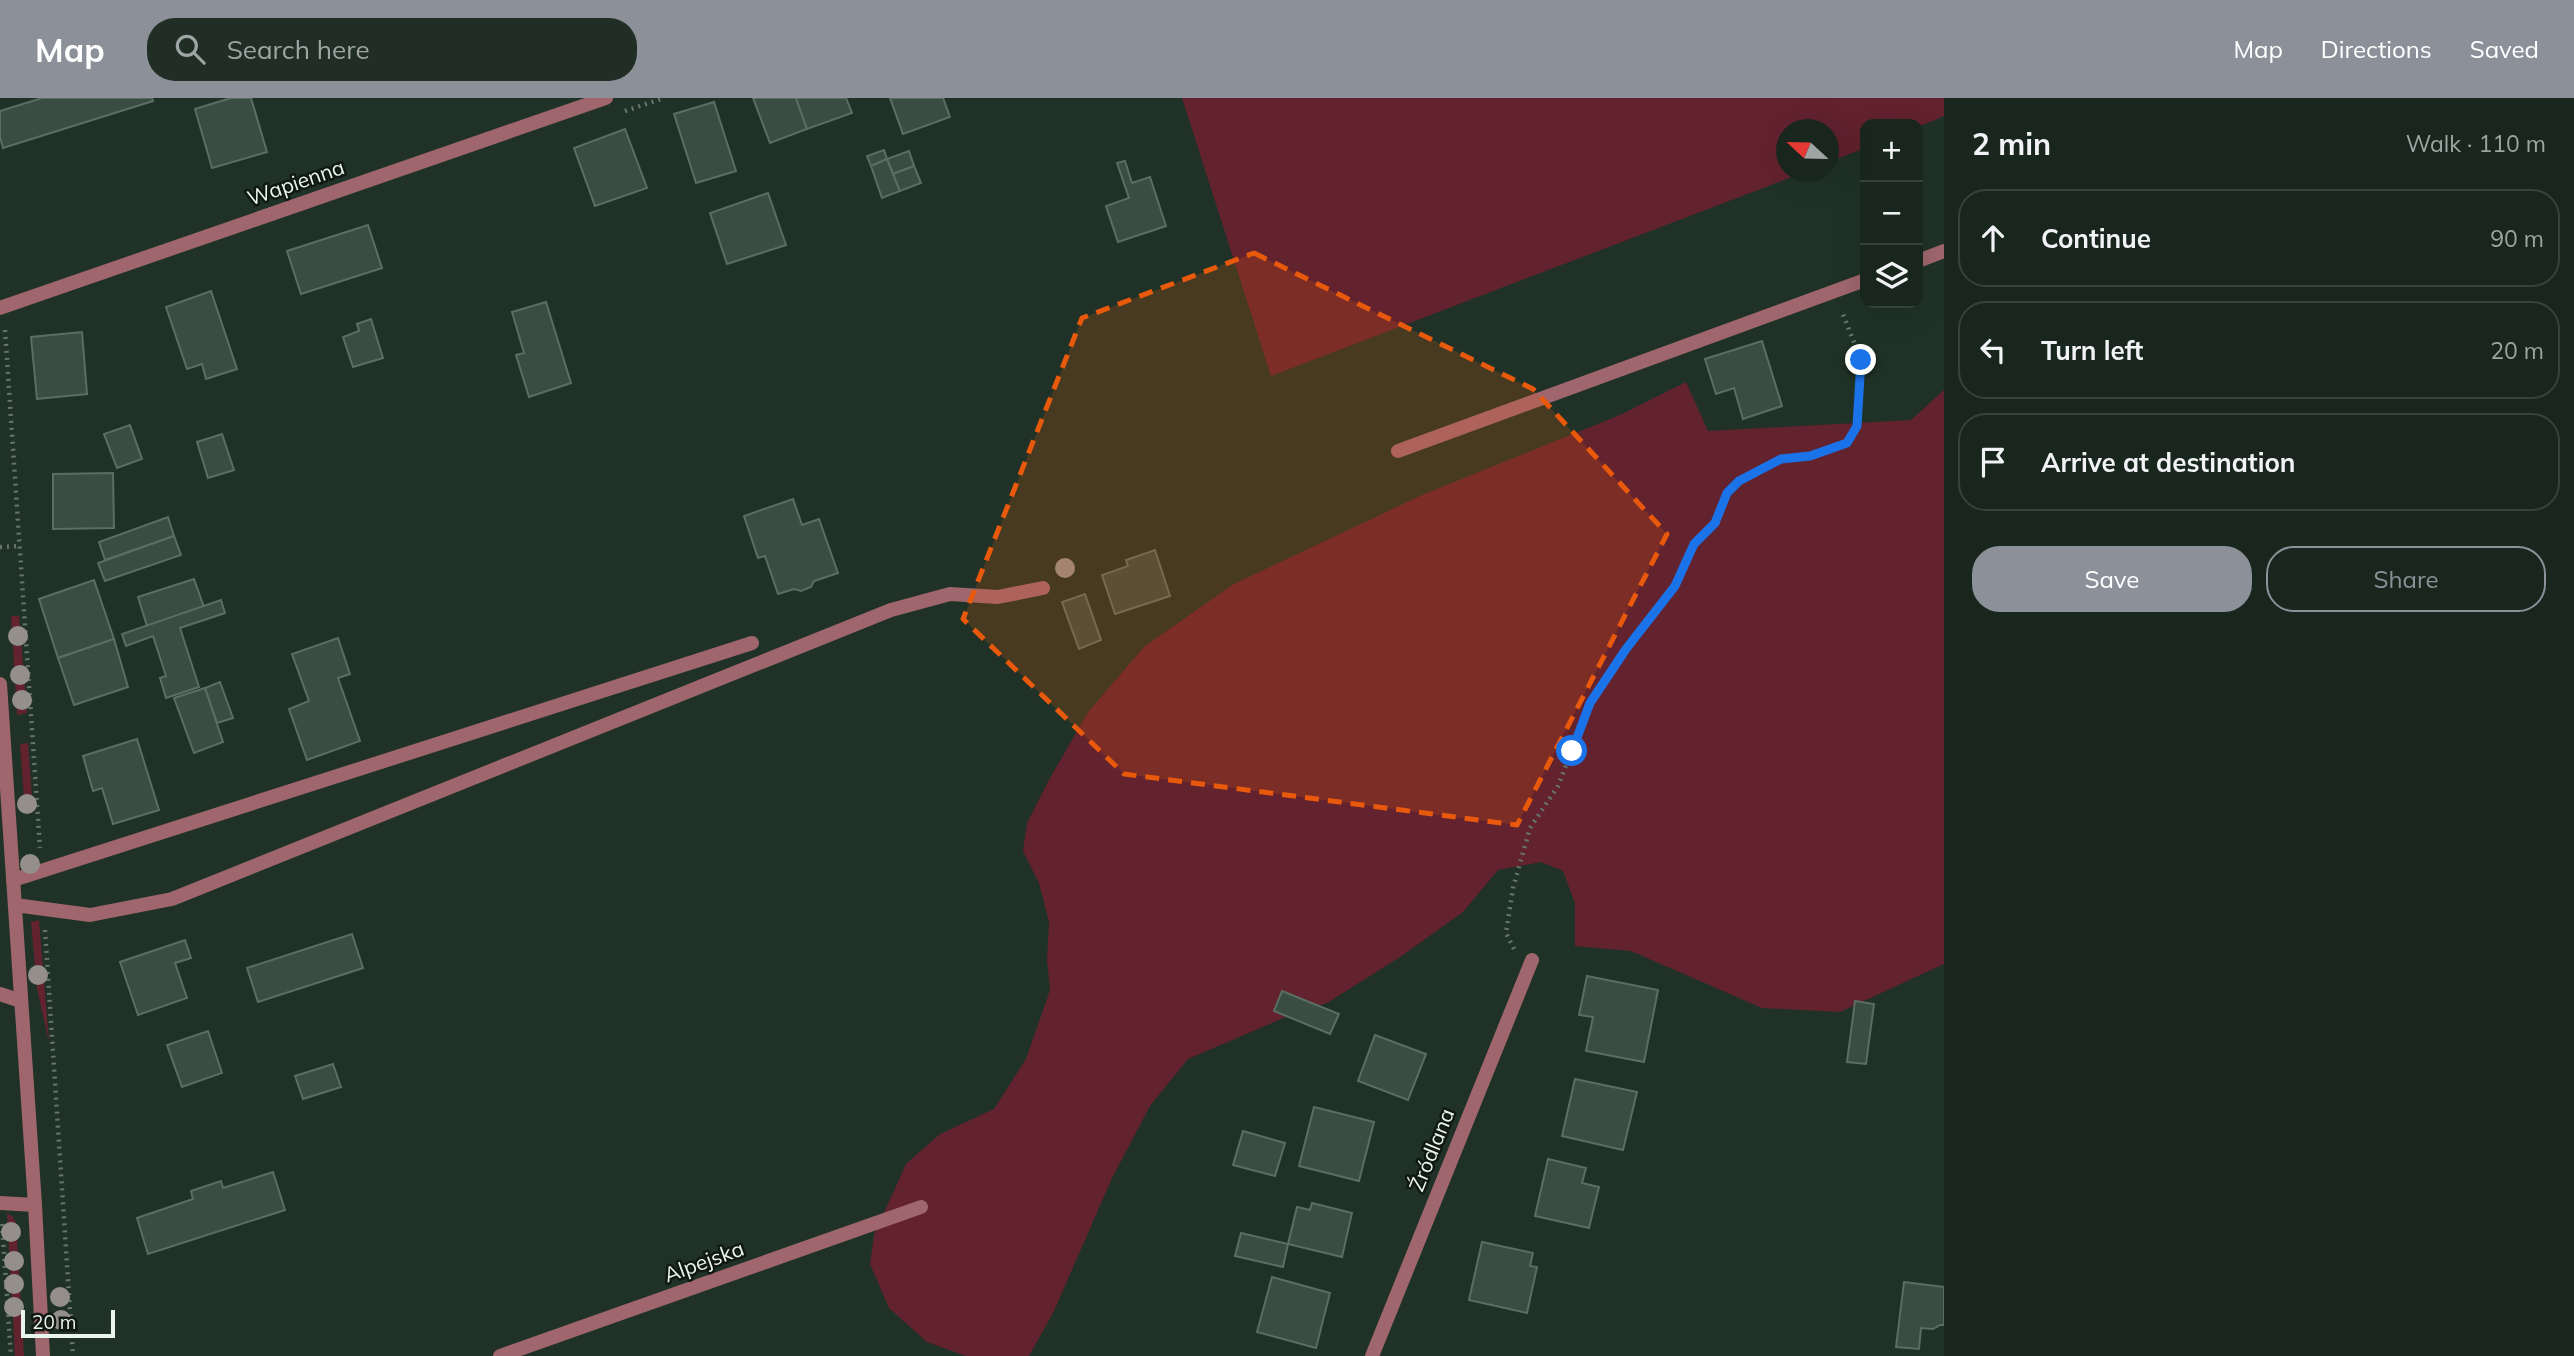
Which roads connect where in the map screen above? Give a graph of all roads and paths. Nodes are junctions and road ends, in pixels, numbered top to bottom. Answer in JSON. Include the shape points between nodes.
{"nodes":[{"id":1,"x":606,"y":98,"type":"edge"},
{"id":2,"x":1944,"y":251,"type":"edge"},
{"id":3,"x":1923,"y":259,"type":"edge"},
{"id":4,"x":1860,"y":282,"type":"edge"},
{"id":5,"x":1834,"y":292,"type":"junction"},
{"id":6,"x":0,"y":307,"type":"edge"},
{"id":7,"x":1398,"y":450,"type":"dead end"},
{"id":8,"x":20,"y":546,"type":"dead end"},
{"id":9,"x":0,"y":547,"type":"edge"},
{"id":10,"x":1043,"y":588,"type":"dead end"},
{"id":11,"x":752,"y":643,"type":"dead end"},
{"id":12,"x":0,"y":684,"type":"edge"},
{"id":13,"x":13,"y":880,"type":"junction"},
{"id":14,"x":15,"y":905,"type":"junction"},
{"id":15,"x":1532,"y":960,"type":"dead end"},
{"id":16,"x":1525,"y":976,"type":"junction"},
{"id":17,"x":0,"y":994,"type":"edge"},
{"id":18,"x":21,"y":1001,"type":"junction"},
{"id":19,"x":0,"y":1203,"type":"edge"},
{"id":20,"x":35,"y":1205,"type":"junction"},
{"id":21,"x":921,"y":1207,"type":"dead end"},
{"id":22,"x":11,"y":1356,"type":"edge"},
{"id":23,"x":43,"y":1356,"type":"edge"},
{"id":24,"x":500,"y":1356,"type":"edge"},
{"id":25,"x":1372,"y":1356,"type":"edge"}],
"edges":[{"from":1,"to":6,"type":"street","name":"Wapienna"},
{"from":2,"to":3,"type":"street"},
{"from":4,"to":5,"type":"street"},
{"from":5,"to":7,"type":"street"},
{"from":5,"to":16,"type":"path","via":[[1861,360],[1857,426],[1847,443],[1810,456],[1781,459],[1739,481],[1727,493],[1715,523],[1694,544],[1675,586],[1590,703],[1559,786],[1530,828],[1513,888],[1506,933]]},
{"from":8,"to":9,"type":"path"},
{"from":10,"to":14,"type":"street","via":[[998,597],[950,594],[891,610],[172,899],[90,915]]},
{"from":11,"to":13,"type":"street"},
{"from":12,"to":13,"type":"street"},
{"from":13,"to":14,"type":"street"},
{"from":14,"to":18,"type":"street"},
{"from":15,"to":16,"type":"street","name":"Źródlana"},
{"from":16,"to":25,"type":"street","name":"Źródlana"},
{"from":17,"to":18,"type":"street"},
{"from":18,"to":20,"type":"street"},
{"from":19,"to":20,"type":"street"},
{"from":19,"to":22,"type":"path"},
{"from":20,"to":23,"type":"street"},
{"from":21,"to":24,"type":"street","name":"Alpejska"}]}
